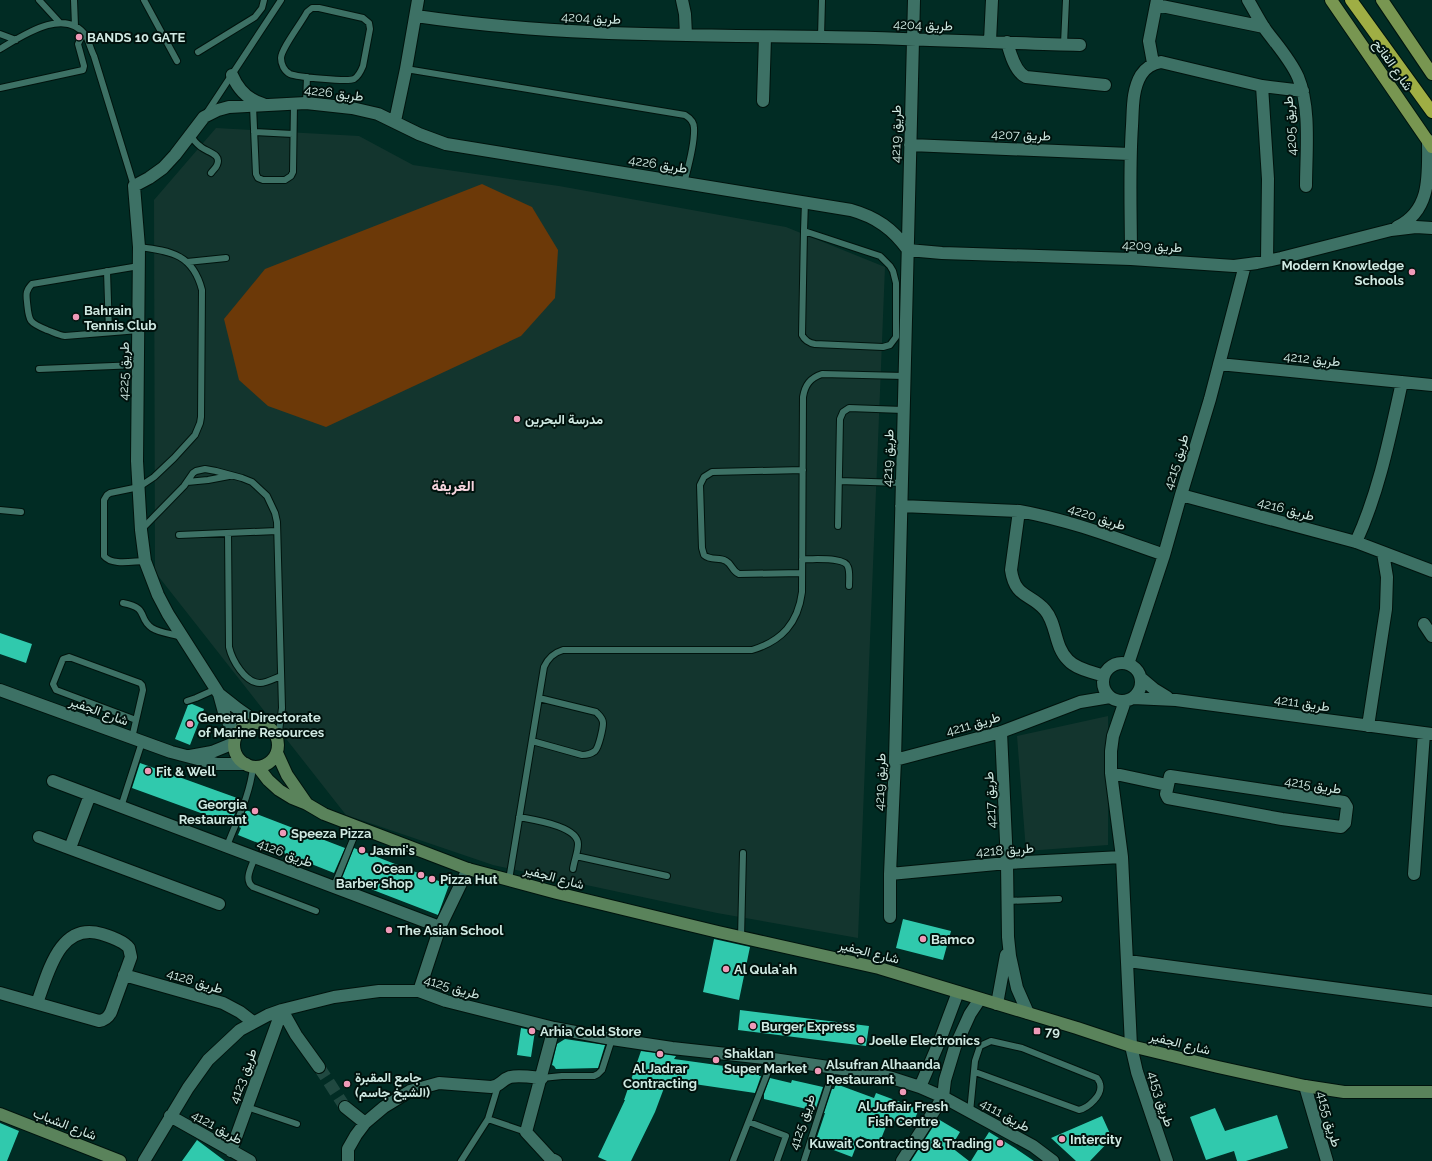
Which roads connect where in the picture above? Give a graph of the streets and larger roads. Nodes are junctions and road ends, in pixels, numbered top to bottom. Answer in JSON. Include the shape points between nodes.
{"nodes":[{"id":1,"x":418,"y":0,"type":"edge"},
{"id":2,"x":682,"y":0,"type":"edge"},
{"id":3,"x":914,"y":0,"type":"edge"},
{"id":4,"x":992,"y":0,"type":"edge"},
{"id":5,"x":1248,"y":0,"type":"edge"},
{"id":6,"x":1331,"y":0,"type":"edge"},
{"id":7,"x":1351,"y":0,"type":"edge"},
{"id":8,"x":1382,"y":0,"type":"edge"},
{"id":9,"x":1157,"y":2,"type":"edge"},
{"id":10,"x":416,"y":16,"type":"junction"},
{"id":11,"x":1264,"y":28,"type":"junction"},
{"id":12,"x":686,"y":35,"type":"junction"},
{"id":13,"x":765,"y":37,"type":"junction"},
{"id":14,"x":913,"y":39,"type":"junction"},
{"id":15,"x":990,"y":41,"type":"junction"},
{"id":16,"x":1007,"y":42,"type":"junction"},
{"id":17,"x":1080,"y":45,"type":"dead end"},
{"id":18,"x":1153,"y":63,"type":"junction"},
{"id":19,"x":1432,"y":74,"type":"edge"},
{"id":20,"x":232,"y":75,"type":"road end"},
{"id":21,"x":1105,"y":85,"type":"dead end"},
{"id":22,"x":1262,"y":86,"type":"junction"},
{"id":23,"x":1303,"y":91,"type":"junction"},
{"id":24,"x":763,"y":101,"type":"dead end"},
{"id":25,"x":268,"y":105,"type":"junction"},
{"id":26,"x":1432,"y":112,"type":"edge"},
{"id":27,"x":395,"y":121,"type":"junction"},
{"id":28,"x":1430,"y":144,"type":"edge"},
{"id":29,"x":910,"y":145,"type":"junction"},
{"id":30,"x":1130,"y":154,"type":"junction"},
{"id":31,"x":134,"y":186,"type":"joint"},
{"id":32,"x":1306,"y":186,"type":"dead end"},
{"id":33,"x":1432,"y":228,"type":"edge"},
{"id":34,"x":1391,"y":230,"type":"junction"},
{"id":35,"x":908,"y":250,"type":"junction"},
{"id":36,"x":1131,"y":259,"type":"junction"},
{"id":37,"x":1267,"y":261,"type":"junction"},
{"id":38,"x":1244,"y":265,"type":"junction"},
{"id":39,"x":1219,"y":364,"type":"junction"},
{"id":40,"x":1402,"y":382,"type":"junction"},
{"id":41,"x":1432,"y":386,"type":"edge"},
{"id":42,"x":1181,"y":495,"type":"junction"},
{"id":43,"x":901,"y":506,"type":"junction"},
{"id":44,"x":1019,"y":511,"type":"junction"},
{"id":45,"x":1356,"y":542,"type":"junction"},
{"id":46,"x":1383,"y":553,"type":"junction"},
{"id":47,"x":1164,"y":555,"type":"junction"},
{"id":48,"x":1432,"y":571,"type":"edge"},
{"id":49,"x":1424,"y":624,"type":"dead end"},
{"id":50,"x":1432,"y":636,"type":"edge"},
{"id":51,"x":1128,"y":664,"type":"junction"},
{"id":52,"x":1103,"y":678,"type":"junction"},
{"id":53,"x":1141,"y":678,"type":"junction"},
{"id":54,"x":0,"y":690,"type":"edge"},
{"id":55,"x":217,"y":691,"type":"junction"},
{"id":56,"x":1110,"y":698,"type":"junction"},
{"id":57,"x":1129,"y":700,"type":"junction"},
{"id":58,"x":1176,"y":700,"type":"junction"},
{"id":59,"x":1080,"y":702,"type":"junction"},
{"id":60,"x":258,"y":723,"type":"junction"},
{"id":61,"x":1368,"y":726,"type":"junction"},
{"id":62,"x":1001,"y":732,"type":"junction"},
{"id":63,"x":1428,"y":733,"type":"edge"},
{"id":64,"x":235,"y":740,"type":"junction"},
{"id":65,"x":277,"y":753,"type":"junction"},
{"id":66,"x":189,"y":756,"type":"junction"},
{"id":67,"x":895,"y":760,"type":"junction"},
{"id":68,"x":253,"y":766,"type":"junction"},
{"id":69,"x":1111,"y":773,"type":"junction"},
{"id":70,"x":53,"y":781,"type":"dead end"},
{"id":71,"x":1167,"y":785,"type":"junction"},
{"id":72,"x":90,"y":795,"type":"junction"},
{"id":73,"x":307,"y":804,"type":"junction"},
{"id":74,"x":40,"y":837,"type":"dead end"},
{"id":75,"x":70,"y":848,"type":"junction"},
{"id":76,"x":1122,"y":857,"type":"junction"},
{"id":77,"x":1007,"y":863,"type":"junction"},
{"id":78,"x":468,"y":869,"type":"junction"},
{"id":79,"x":890,"y":874,"type":"junction"},
{"id":80,"x":1414,"y":874,"type":"dead end"},
{"id":81,"x":219,"y":904,"type":"dead end"},
{"id":82,"x":890,"y":917,"type":"dead end"},
{"id":83,"x":440,"y":927,"type":"junction"},
{"id":84,"x":1008,"y":937,"type":"junction"},
{"id":85,"x":1128,"y":962,"type":"junction"},
{"id":86,"x":124,"y":975,"type":"junction"},
{"id":87,"x":419,"y":991,"type":"junction"},
{"id":88,"x":958,"y":992,"type":"junction"},
{"id":89,"x":0,"y":993,"type":"edge"},
{"id":90,"x":980,"y":999,"type":"junction"},
{"id":91,"x":1432,"y":1001,"type":"edge"},
{"id":92,"x":36,"y":1003,"type":"junction"},
{"id":93,"x":997,"y":1004,"type":"junction"},
{"id":94,"x":282,"y":1010,"type":"junction"},
{"id":95,"x":1028,"y":1013,"type":"junction"},
{"id":96,"x":253,"y":1022,"type":"junction"},
{"id":97,"x":554,"y":1028,"type":"junction"},
{"id":98,"x":940,"y":1040,"type":"junction"},
{"id":99,"x":1131,"y":1046,"type":"junction"},
{"id":100,"x":955,"y":1047,"type":"junction"},
{"id":101,"x":319,"y":1067,"type":"tunnel mouth"},
{"id":102,"x":542,"y":1078,"type":"junction"},
{"id":103,"x":1305,"y":1086,"type":"junction"},
{"id":104,"x":920,"y":1087,"type":"junction"},
{"id":105,"x":1432,"y":1092,"type":"edge"},
{"id":106,"x":943,"y":1097,"type":"junction"},
{"id":107,"x":345,"y":1107,"type":"tunnel mouth"},
{"id":108,"x":0,"y":1114,"type":"edge"},
{"id":109,"x":170,"y":1116,"type":"junction"},
{"id":110,"x":366,"y":1123,"type":"junction"},
{"id":111,"x":231,"y":1151,"type":"junction"},
{"id":112,"x":551,"y":1160,"type":"edge"},
{"id":113,"x":120,"y":1161,"type":"edge"},
{"id":114,"x":144,"y":1161,"type":"edge"},
{"id":115,"x":250,"y":1161,"type":"edge"},
{"id":116,"x":348,"y":1161,"type":"edge"},
{"id":117,"x":902,"y":1161,"type":"edge"},
{"id":118,"x":1053,"y":1161,"type":"edge"},
{"id":119,"x":1167,"y":1161,"type":"edge"},
{"id":120,"x":1327,"y":1161,"type":"edge"}],
"edges":[{"from":1,"to":10,"type":"street"},
{"from":2,"to":12,"type":"street"},
{"from":3,"to":14,"type":"street","name":"طريق 4219"},
{"from":4,"to":15,"type":"street"},
{"from":5,"to":11,"type":"street","name":"طريق 4205"},
{"from":6,"to":28,"type":"main road","name":"شارع الفاتح"},
{"from":7,"to":26,"type":"highway"},
{"from":8,"to":19,"type":"main road","name":"شارع الفاتح"},
{"from":9,"to":11,"type":"street"},
{"from":9,"to":18,"type":"street","via":[[1150,41]]},
{"from":10,"to":12,"type":"street","name":"طريق 4204","via":[[454,22],[551,30]]},
{"from":10,"to":27,"type":"street"},
{"from":11,"to":23,"type":"street","name":"طريق 4205","via":[[1292,66]]},
{"from":12,"to":13,"type":"street","name":"طريق 4204"},
{"from":13,"to":14,"type":"street","name":"طريق 4204"},
{"from":13,"to":24,"type":"street"},
{"from":14,"to":15,"type":"street","name":"طريق 4204"},
{"from":14,"to":29,"type":"street","name":"طريق 4219"},
{"from":15,"to":16,"type":"street","name":"طريق 4204"},
{"from":16,"to":17,"type":"street","name":"طريق 4204"},
{"from":16,"to":21,"type":"street","via":[[1009,52],[1021,75]]},
{"from":18,"to":22,"type":"street","via":[[1169,63]]},
{"from":18,"to":30,"type":"street","via":[[1141,75],[1135,90]]},
{"from":20,"to":25,"type":"street","name":"طريق 4226","via":[[244,94]]},
{"from":22,"to":23,"type":"street"},
{"from":22,"to":37,"type":"street","via":[[1268,179]]},
{"from":23,"to":32,"type":"street","name":"طريق 4205","via":[[1306,118]]},
{"from":25,"to":27,"type":"street","name":"طريق 4226","via":[[306,103],[352,108]]},
{"from":25,"to":31,"type":"street","name":"طريق 4226","via":[[229,107],[211,112],[204,117],[163,168]]},
{"from":27,"to":35,"type":"street","name":"طريق 4226","via":[[446,144],[851,210],[874,218],[893,232]]},
{"from":28,"to":34,"type":"street","name":"طريق 4209","via":[[1428,186],[1421,207],[1408,222]]},
{"from":29,"to":30,"type":"street","name":"طريق 4207"},
{"from":29,"to":35,"type":"street","name":"طريق 4219"},
{"from":30,"to":36,"type":"street"},
{"from":31,"to":55,"type":"street","name":"طريق 4225","via":[[139,247],[137,461],[145,561],[168,614]]},
{"from":33,"to":34,"type":"street","name":"طريق 4209"},
{"from":34,"to":37,"type":"street","name":"طريق 4209"},
{"from":35,"to":36,"type":"street","name":"طريق 4209"},
{"from":35,"to":43,"type":"street","name":"طريق 4219"},
{"from":36,"to":38,"type":"street","name":"طريق 4209"},
{"from":37,"to":38,"type":"street","name":"طريق 4209"},
{"from":38,"to":39,"type":"street","name":"طريق 4215"},
{"from":39,"to":40,"type":"street","name":"طريق 4212"},
{"from":39,"to":42,"type":"street","name":"طريق 4215"},
{"from":40,"to":41,"type":"street","name":"طريق 4212"},
{"from":40,"to":45,"type":"street","via":[[1390,438],[1369,511]]},
{"from":42,"to":45,"type":"street","name":"طريق 4216"},
{"from":42,"to":47,"type":"street","name":"طريق 4215"},
{"from":43,"to":44,"type":"street","name":"طريق 4220"},
{"from":43,"to":67,"type":"street","name":"طريق 4219"},
{"from":44,"to":47,"type":"street","name":"طريق 4220","via":[[1069,522]]},
{"from":44,"to":52,"type":"street","via":[[1011,570],[1016,588],[1046,610],[1062,652],[1068,660]]},
{"from":45,"to":46,"type":"street","name":"طريق 4216"},
{"from":46,"to":48,"type":"street","name":"طريق 4216"},
{"from":46,"to":61,"type":"street","via":[[1387,577],[1386,609]]},
{"from":47,"to":51,"type":"street","name":"طريق 4215"},
{"from":49,"to":50,"type":"street"},
{"from":51,"to":52,"type":"street","via":[[1111,666]]},
{"from":51,"to":53,"type":"street","via":[[1134,667]]},
{"from":52,"to":56,"type":"street","via":[[1104,690]]},
{"from":52,"to":59,"type":"street","name":"طريق 4211"},
{"from":53,"to":57,"type":"street","via":[[1140,689]]},
{"from":53,"to":58,"type":"street","name":"طريق 4211","via":[[1160,694]]},
{"from":54,"to":66,"type":"street","name":"شارع الجفير","via":[[171,752]]},
{"from":55,"to":60,"type":"street","name":"طريق 4225"},
{"from":55,"to":64,"type":"street","name":"طريق 4225"},
{"from":56,"to":57,"type":"street"},
{"from":56,"to":59,"type":"street","name":"طريق 4211"},
{"from":57,"to":58,"type":"street","name":"طريق 4211"},
{"from":57,"to":69,"type":"street","via":[[1113,736]]},
{"from":58,"to":61,"type":"street","name":"طريق 4211"},
{"from":59,"to":62,"type":"street","name":"طريق 4211"},
{"from":60,"to":64,"type":"street","via":[[245,726]]},
{"from":60,"to":65,"type":"street","via":[[275,733],[278,739]]},
{"from":61,"to":63,"type":"street","name":"طريق 4211"},
{"from":62,"to":67,"type":"street","name":"طريق 4211"},
{"from":62,"to":77,"type":"street","name":"طريق 4217"},
{"from":63,"to":80,"type":"street","name":"طريق 4211"},
{"from":64,"to":66,"type":"street","name":"شارع الجفير","via":[[212,752]]},
{"from":64,"to":68,"type":"street","via":[[238,758]]},
{"from":65,"to":68,"type":"street","via":[[270,762]]},
{"from":65,"to":73,"type":"street","name":"شارع الجفير","via":[[287,774]]},
{"from":66,"to":68,"type":"street","name":"شارع الجفير","via":[[217,764]]},
{"from":67,"to":79,"type":"street","name":"طريق 4219"},
{"from":68,"to":73,"type":"street","name":"شارع الجفير","via":[[279,790]]},
{"from":69,"to":71,"type":"street"},
{"from":69,"to":76,"type":"street"},
{"from":70,"to":72,"type":"street","name":"طريق 4126"},
{"from":71,"to":71,"type":"street","name":"طريق 4215","via":[[1168,798],[1282,819],[1340,827],[1345,823],[1347,807],[1342,802],[1172,776],[1168,778]]},
{"from":72,"to":75,"type":"street"},
{"from":72,"to":83,"type":"street","name":"طريق 4126"},
{"from":73,"to":78,"type":"street","name":"شارع الجفير","via":[[324,814]]},
{"from":74,"to":75,"type":"street"},
{"from":75,"to":81,"type":"street"},
{"from":76,"to":77,"type":"street","name":"طريق 4218"},
{"from":76,"to":85,"type":"street"},
{"from":77,"to":79,"type":"street","name":"طريق 4218"},
{"from":77,"to":84,"type":"street","name":"طريق 4217"},
{"from":78,"to":83,"type":"street"},
{"from":78,"to":88,"type":"street","name":"شارع الجفير","via":[[742,938],[879,968]]},
{"from":79,"to":82,"type":"street","name":"طريق 4219"},
{"from":83,"to":87,"type":"street"},
{"from":84,"to":93,"type":"street","name":"طريق 4217"},
{"from":84,"to":95,"type":"street","name":"طريق 4217","via":[[1013,974]]},
{"from":85,"to":91,"type":"street"},
{"from":85,"to":99,"type":"street"},
{"from":86,"to":92,"type":"street","via":[[109,1016],[103,1020]]},
{"from":86,"to":92,"type":"street","via":[[131,957],[127,945],[96,932],[77,934],[68,939],[56,954]]},
{"from":86,"to":96,"type":"street","name":"طريق 4128","via":[[223,1003]]},
{"from":87,"to":94,"type":"street","name":"طريق 4125","via":[[379,991],[334,997]]},
{"from":87,"to":97,"type":"street","name":"طريق 4125","via":[[446,1001]]},
{"from":88,"to":90,"type":"street","name":"شارع الجفير"},
{"from":88,"to":98,"type":"street"},
{"from":89,"to":92,"type":"street"},
{"from":90,"to":93,"type":"street","name":"شارع الجفير"},
{"from":90,"to":100,"type":"street"},
{"from":93,"to":95,"type":"street","name":"شارع الجفير"},
{"from":94,"to":96,"type":"street","name":"طريق 4125"},
{"from":94,"to":101,"type":"street","via":[[296,1036]]},
{"from":94,"to":111,"type":"street","name":"طريق 4123"},
{"from":95,"to":99,"type":"street","name":"شارع الجفير"},
{"from":96,"to":109,"type":"street","name":"طريق 4125","via":[[240,1030],[208,1060]]},
{"from":97,"to":102,"type":"street"},
{"from":97,"to":104,"type":"street","name":"طريق 4125","via":[[672,1048],[870,1073]]},
{"from":98,"to":100,"type":"street"},
{"from":98,"to":104,"type":"street"},
{"from":99,"to":103,"type":"street","name":"شارع الجفير"},
{"from":99,"to":119,"type":"street","name":"طريق 4153","via":[[1137,1072]]},
{"from":100,"to":106,"type":"street"},
{"from":102,"to":110,"type":"street","via":[[510,1077],[498,1086],[491,1087],[439,1083],[410,1091],[384,1107]]},
{"from":102,"to":112,"type":"street","via":[[526,1132]]},
{"from":103,"to":105,"type":"street","name":"شارع الجفير","via":[[1344,1092]]},
{"from":103,"to":120,"type":"street","name":"طريق 4155"},
{"from":104,"to":106,"type":"street","name":"طريق 4111"},
{"from":106,"to":117,"type":"street"},
{"from":106,"to":118,"type":"street","name":"طريق 4111","via":[[1033,1146]]},
{"from":107,"to":110,"type":"street"},
{"from":108,"to":113,"type":"street","name":"شارع الشباب"},
{"from":109,"to":111,"type":"street","name":"طريق 4121"},
{"from":109,"to":114,"type":"street","name":"طريق 4125"},
{"from":110,"to":116,"type":"street","via":[[348,1149]]},
{"from":111,"to":115,"type":"street","name":"طريق 4121"}]}
